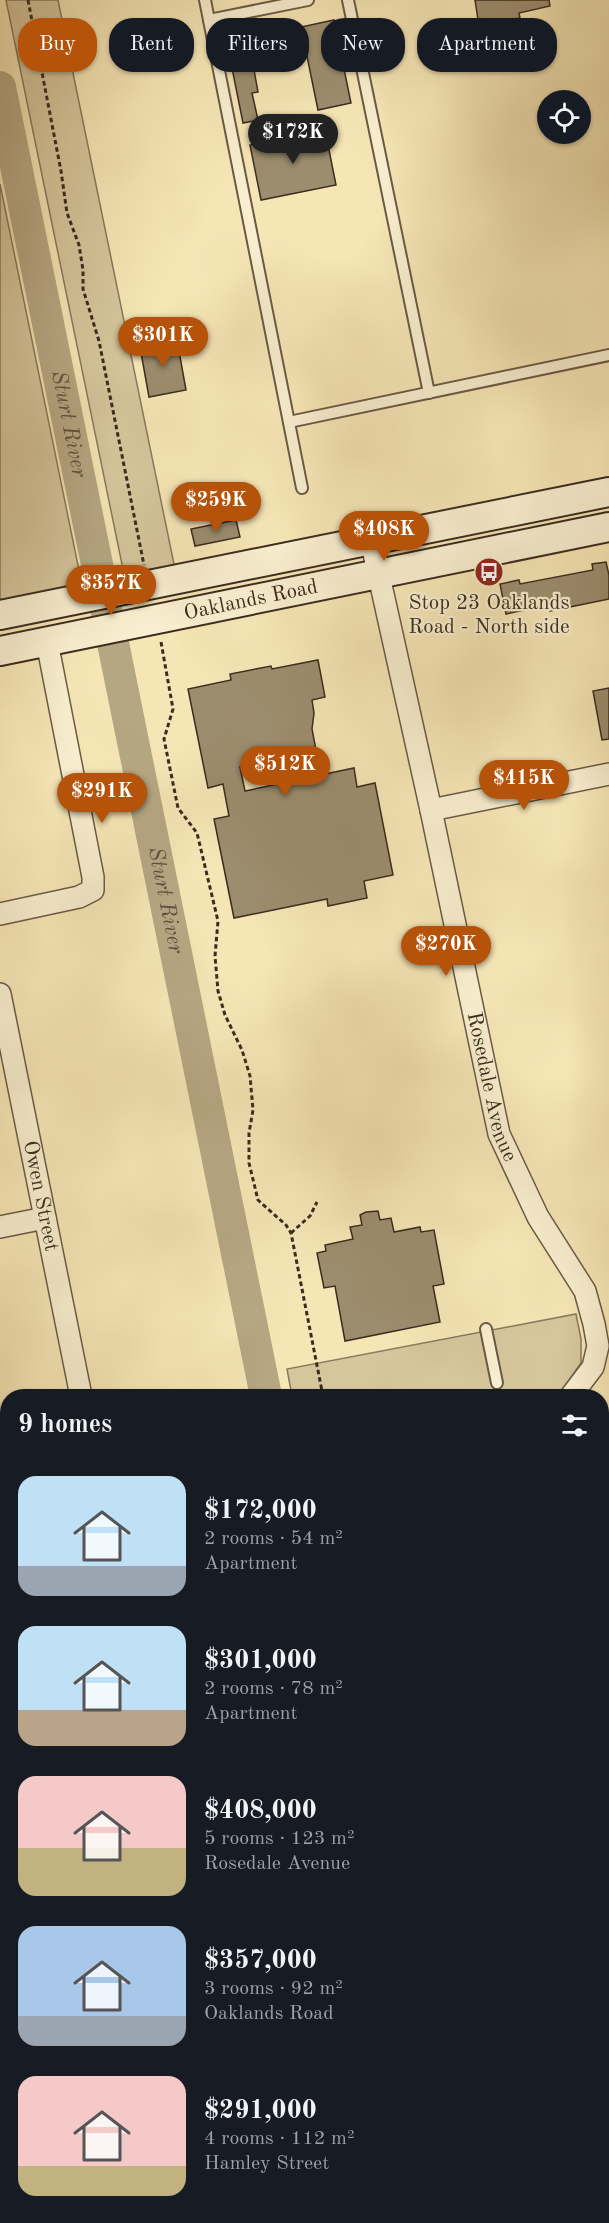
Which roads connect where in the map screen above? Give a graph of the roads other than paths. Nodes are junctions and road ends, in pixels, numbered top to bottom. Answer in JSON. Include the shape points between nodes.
{"nodes":[{"id":1,"x":205,"y":0,"type":"edge"},
{"id":2,"x":308,"y":0,"type":"edge"},
{"id":3,"x":348,"y":0,"type":"edge"},
{"id":4,"x":209,"y":18,"type":"edge"},
{"id":5,"x":219,"y":18,"type":"edge"},
{"id":6,"x":219,"y":72,"type":"edge"},
{"id":7,"x":609,"y":356,"type":"edge"},
{"id":8,"x":429,"y":393,"type":"junction"},
{"id":9,"x":289,"y":422,"type":"junction"},
{"id":10,"x":302,"y":488,"type":"dead end"},
{"id":11,"x":609,"y":492,"type":"edge"},
{"id":12,"x":609,"y":527,"type":"edge"},
{"id":13,"x":371,"y":540,"type":"junction"},
{"id":14,"x":378,"y":574,"type":"junction"},
{"id":15,"x":6,"y":614,"type":"edge"},
{"id":16,"x":25,"y":646,"type":"edge"},
{"id":17,"x":609,"y":774,"type":"edge"},
{"id":18,"x":431,"y":810,"type":"junction"},
{"id":19,"x":0,"y":914,"type":"edge"},
{"id":20,"x":0,"y":994,"type":"edge"},
{"id":21,"x":45,"y":1218,"type":"junction"},
{"id":22,"x":0,"y":1227,"type":"edge"},
{"id":23,"x":486,"y":1329,"type":"dead end"},
{"id":24,"x":601,"y":1366,"type":"edge"},
{"id":25,"x":497,"y":1383,"type":"dead end"},
{"id":26,"x":80,"y":1389,"type":"edge"},
{"id":27,"x":578,"y":1389,"type":"edge"}],
"edges":[{"from":1,"to":4,"type":"lane"},
{"from":2,"to":5,"type":"lane"},
{"from":3,"to":8,"type":"lane"},
{"from":6,"to":9,"type":"lane"},
{"from":7,"to":8,"type":"lane"},
{"from":8,"to":9,"type":"lane"},
{"from":9,"to":10,"type":"lane"},
{"from":11,"to":13,"type":"main road","name":"Oaklands Road"},
{"from":12,"to":14,"type":"main road","name":"Oaklands Road"},
{"from":13,"to":14,"type":"street","name":"Rosedale Avenue"},
{"from":13,"to":15,"type":"main road","name":"Oaklands Road","via":[[147,577]]},
{"from":14,"to":16,"type":"main road","name":"Oaklands Road","via":[[157,627]]},
{"from":14,"to":18,"type":"street","name":"Rosedale Avenue"},
{"from":15,"to":16,"type":"main road","via":[[8,634]]},
{"from":16,"to":19,"type":"street","via":[[93,877],[93,890],[80,897]]},
{"from":17,"to":18,"type":"street"},
{"from":18,"to":24,"type":"street","name":"Rosedale Avenue","via":[[499,1134],[538,1217],[585,1291]]},
{"from":20,"to":21,"type":"street","name":"Owen Street"},
{"from":21,"to":22,"type":"street"},
{"from":21,"to":26,"type":"street","name":"Owen Street"},
{"from":23,"to":25,"type":"lane"},
{"from":24,"to":27,"type":"street","name":"Rosedale Avenue"}]}
